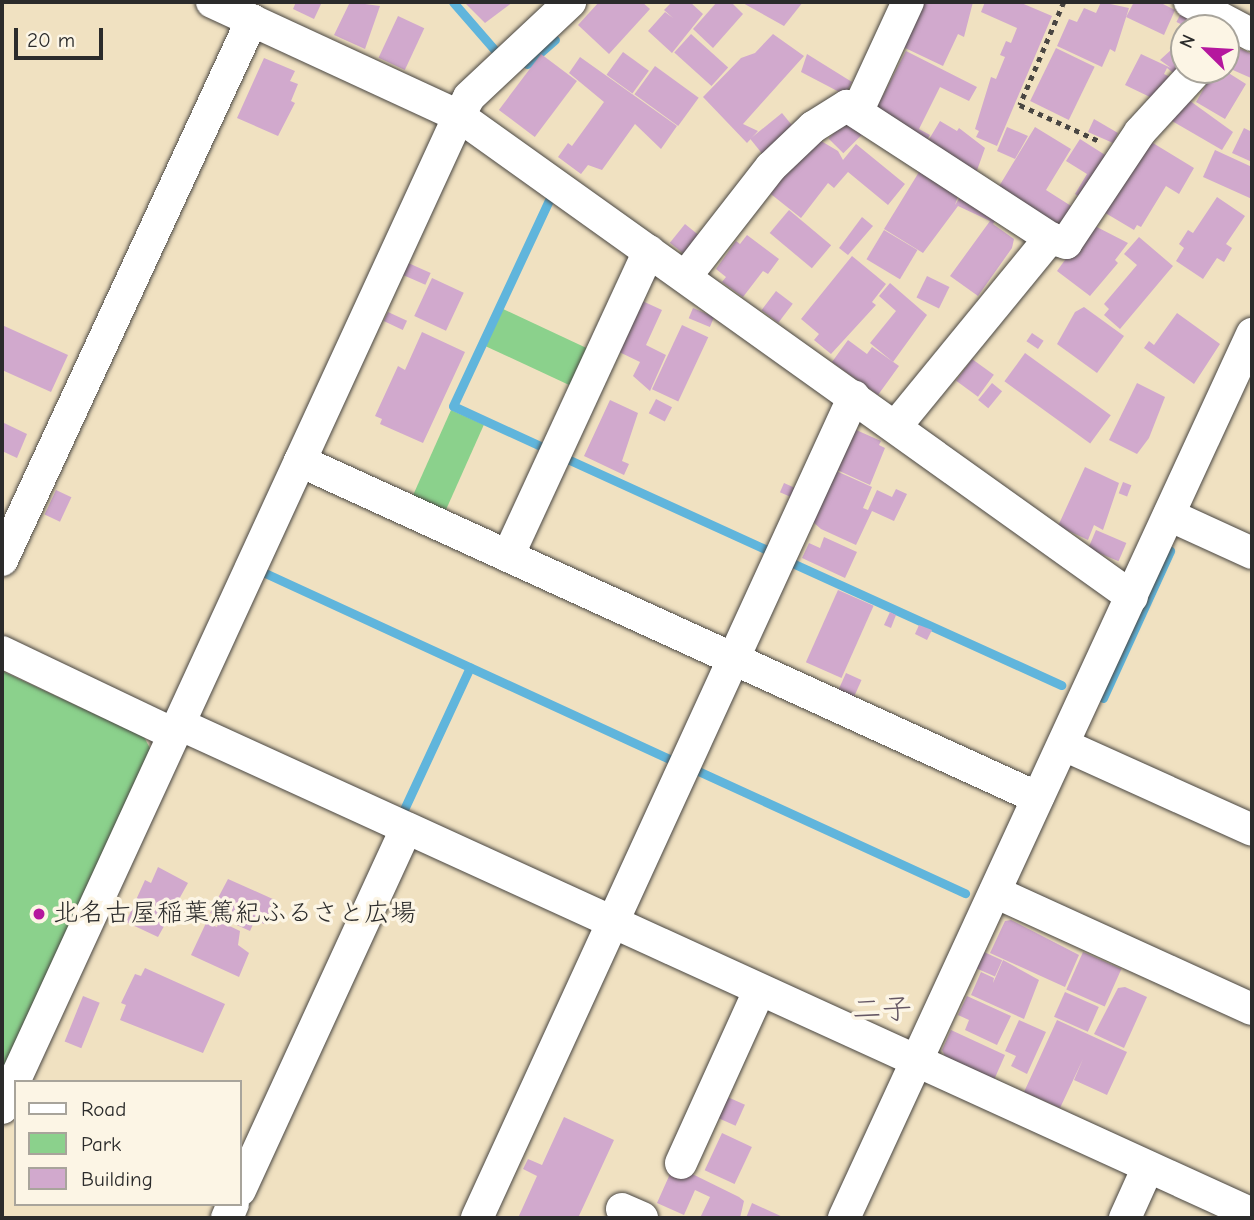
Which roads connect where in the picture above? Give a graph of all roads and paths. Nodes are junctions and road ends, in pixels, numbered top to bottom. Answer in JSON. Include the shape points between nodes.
{"nodes":[{"id":1,"x":212,"y":2,"type":"edge"},
{"id":2,"x":570,"y":2,"type":"edge"},
{"id":3,"x":908,"y":2,"type":"edge"},
{"id":4,"x":1064,"y":2,"type":"edge"},
{"id":5,"x":1190,"y":2,"type":"edge"},
{"id":6,"x":1209,"y":14,"type":"edge"},
{"id":7,"x":252,"y":20,"type":"junction"},
{"id":8,"x":1185,"y":84,"type":"edge"},
{"id":9,"x":858,"y":110,"type":"junction"},
{"id":10,"x":459,"y":116,"type":"junction"},
{"id":11,"x":1126,"y":154,"type":"junction"},
{"id":12,"x":1050,"y":238,"type":"junction"},
{"id":13,"x":649,"y":251,"type":"junction"},
{"id":14,"x":686,"y":276,"type":"junction"},
{"id":15,"x":1252,"y":334,"type":"edge"},
{"id":16,"x":854,"y":396,"type":"junction"},
{"id":17,"x":896,"y":426,"type":"junction"},
{"id":18,"x":300,"y":461,"type":"junction"},
{"id":19,"x":1169,"y":515,"type":"junction"},
{"id":20,"x":1252,"y":554,"type":"edge"},
{"id":21,"x":508,"y":556,"type":"junction"},
{"id":22,"x":2,"y":560,"type":"edge"},
{"id":23,"x":1132,"y":597,"type":"junction"},
{"id":24,"x":2,"y":652,"type":"edge"},
{"id":25,"x":733,"y":659,"type":"junction"},
{"id":26,"x":176,"y":729,"type":"junction"},
{"id":27,"x":1064,"y":745,"type":"junction"},
{"id":28,"x":1038,"y":798,"type":"junction"},
{"id":29,"x":406,"y":829,"type":"junction"},
{"id":30,"x":1252,"y":830,"type":"edge"},
{"id":31,"x":995,"y":892,"type":"junction"},
{"id":32,"x":612,"y":923,"type":"junction"},
{"id":33,"x":759,"y":991,"type":"junction"},
{"id":34,"x":1252,"y":1009,"type":"edge"},
{"id":35,"x":916,"y":1063,"type":"junction"},
{"id":36,"x":15,"y":1080,"type":"edge"},
{"id":37,"x":14,"y":1082,"type":"edge"},
{"id":38,"x":2,"y":1108,"type":"edge"},
{"id":39,"x":681,"y":1163,"type":"dead end"},
{"id":40,"x":1148,"y":1167,"type":"junction"},
{"id":41,"x":242,"y":1187,"type":"edge"},
{"id":42,"x":1252,"y":1214,"type":"edge"},
{"id":43,"x":477,"y":1218,"type":"edge"},
{"id":44,"x":844,"y":1218,"type":"edge"},
{"id":45,"x":1125,"y":1218,"type":"edge"}],
"edges":[{"from":1,"to":7,"type":"street"},
{"from":2,"to":10,"type":"street","via":[[469,97]]},
{"from":3,"to":9,"type":"street"},
{"from":4,"to":11,"type":"path","via":[[1020,105]]},
{"from":5,"to":6,"type":"street"},
{"from":7,"to":10,"type":"street"},
{"from":7,"to":22,"type":"street"},
{"from":8,"to":11,"type":"street"},
{"from":9,"to":12,"type":"street"},
{"from":9,"to":14,"type":"street","via":[[847,106],[813,127],[771,167]]},
{"from":10,"to":13,"type":"street"},
{"from":10,"to":18,"type":"street"},
{"from":11,"to":12,"type":"street","via":[[1066,243]]},
{"from":12,"to":17,"type":"street"},
{"from":13,"to":14,"type":"street"},
{"from":13,"to":21,"type":"street"},
{"from":14,"to":16,"type":"street"},
{"from":15,"to":19,"type":"street"},
{"from":16,"to":17,"type":"street"},
{"from":16,"to":25,"type":"street"},
{"from":17,"to":23,"type":"street"},
{"from":18,"to":21,"type":"street"},
{"from":18,"to":26,"type":"street"},
{"from":19,"to":20,"type":"street"},
{"from":19,"to":23,"type":"street"},
{"from":21,"to":25,"type":"street"},
{"from":23,"to":27,"type":"street"},
{"from":24,"to":26,"type":"street"},
{"from":25,"to":28,"type":"street"},
{"from":25,"to":32,"type":"street"},
{"from":26,"to":29,"type":"street"},
{"from":26,"to":36,"type":"street"},
{"from":27,"to":28,"type":"street"},
{"from":27,"to":30,"type":"street"},
{"from":28,"to":31,"type":"street"},
{"from":29,"to":32,"type":"street"},
{"from":29,"to":41,"type":"street"},
{"from":31,"to":34,"type":"street"},
{"from":31,"to":35,"type":"street"},
{"from":32,"to":33,"type":"street"},
{"from":32,"to":43,"type":"street"},
{"from":33,"to":35,"type":"street"},
{"from":33,"to":39,"type":"street"},
{"from":35,"to":40,"type":"street"},
{"from":35,"to":44,"type":"street"},
{"from":37,"to":38,"type":"street"},
{"from":40,"to":42,"type":"street"},
{"from":40,"to":45,"type":"street"}]}
